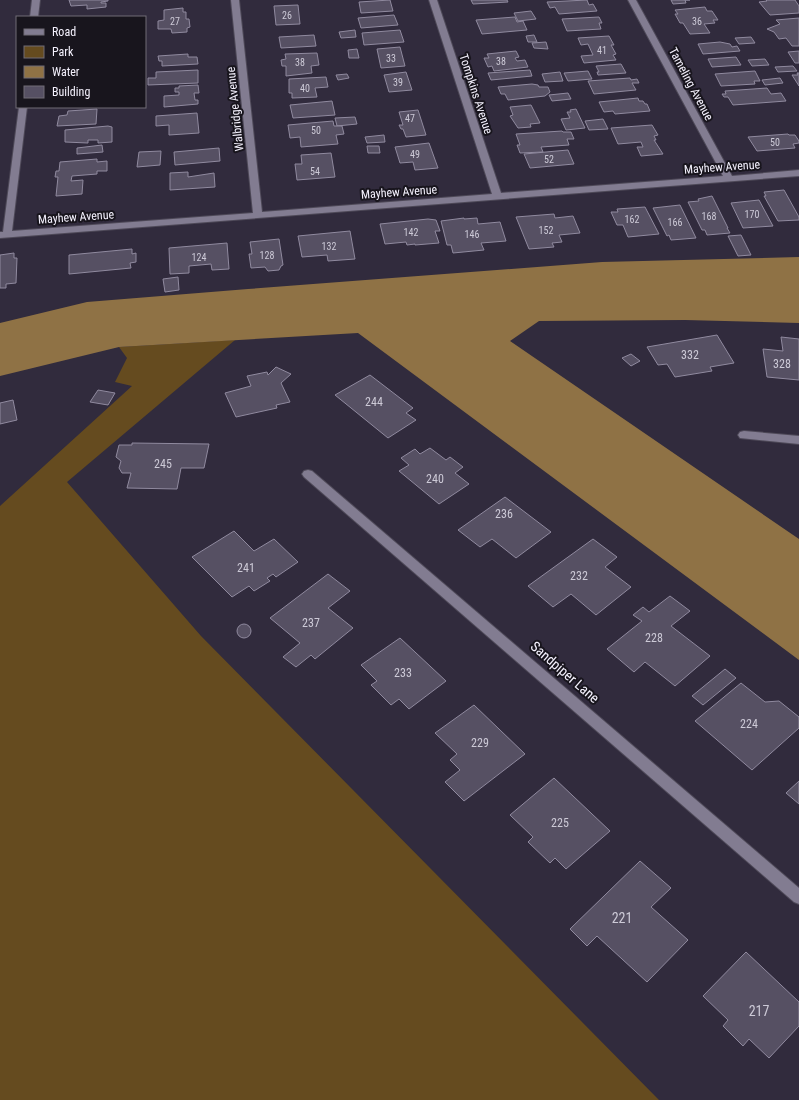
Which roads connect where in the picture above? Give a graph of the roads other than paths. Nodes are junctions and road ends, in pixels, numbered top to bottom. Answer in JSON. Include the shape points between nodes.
{"nodes":[{"id":1,"x":36,"y":0,"type":"edge"},
{"id":2,"x":235,"y":0,"type":"edge"},
{"id":3,"x":433,"y":0,"type":"edge"},
{"id":4,"x":632,"y":0,"type":"edge"},
{"id":5,"x":34,"y":16,"type":"edge"},
{"id":6,"x":23,"y":108,"type":"edge"},
{"id":7,"x":799,"y":173,"type":"edge"},
{"id":8,"x":729,"y":178,"type":"junction"},
{"id":9,"x":497,"y":196,"type":"junction"},
{"id":10,"x":258,"y":215,"type":"junction"},
{"id":11,"x":4,"y":235,"type":"edge"},
{"id":12,"x":744,"y":436,"type":"dead end"},
{"id":13,"x":799,"y":440,"type":"edge"},
{"id":14,"x":308,"y":474,"type":"dead end"},
{"id":15,"x":799,"y":897,"type":"edge"}],
"edges":[{"from":1,"to":5,"type":"street"},
{"from":2,"to":10,"type":"street","name":"Walbridge Avenue"},
{"from":3,"to":9,"type":"street","name":"Tompkins Avenue"},
{"from":4,"to":8,"type":"street","name":"Tameling Avenue"},
{"from":6,"to":11,"type":"street"},
{"from":7,"to":8,"type":"street","name":"Mayhew Avenue"},
{"from":8,"to":9,"type":"street","name":"Mayhew Avenue"},
{"from":9,"to":10,"type":"street","name":"Mayhew Avenue"},
{"from":10,"to":11,"type":"street","name":"Mayhew Avenue"},
{"from":12,"to":13,"type":"street"},
{"from":14,"to":15,"type":"street","name":"Sandpiper Lane"}]}
